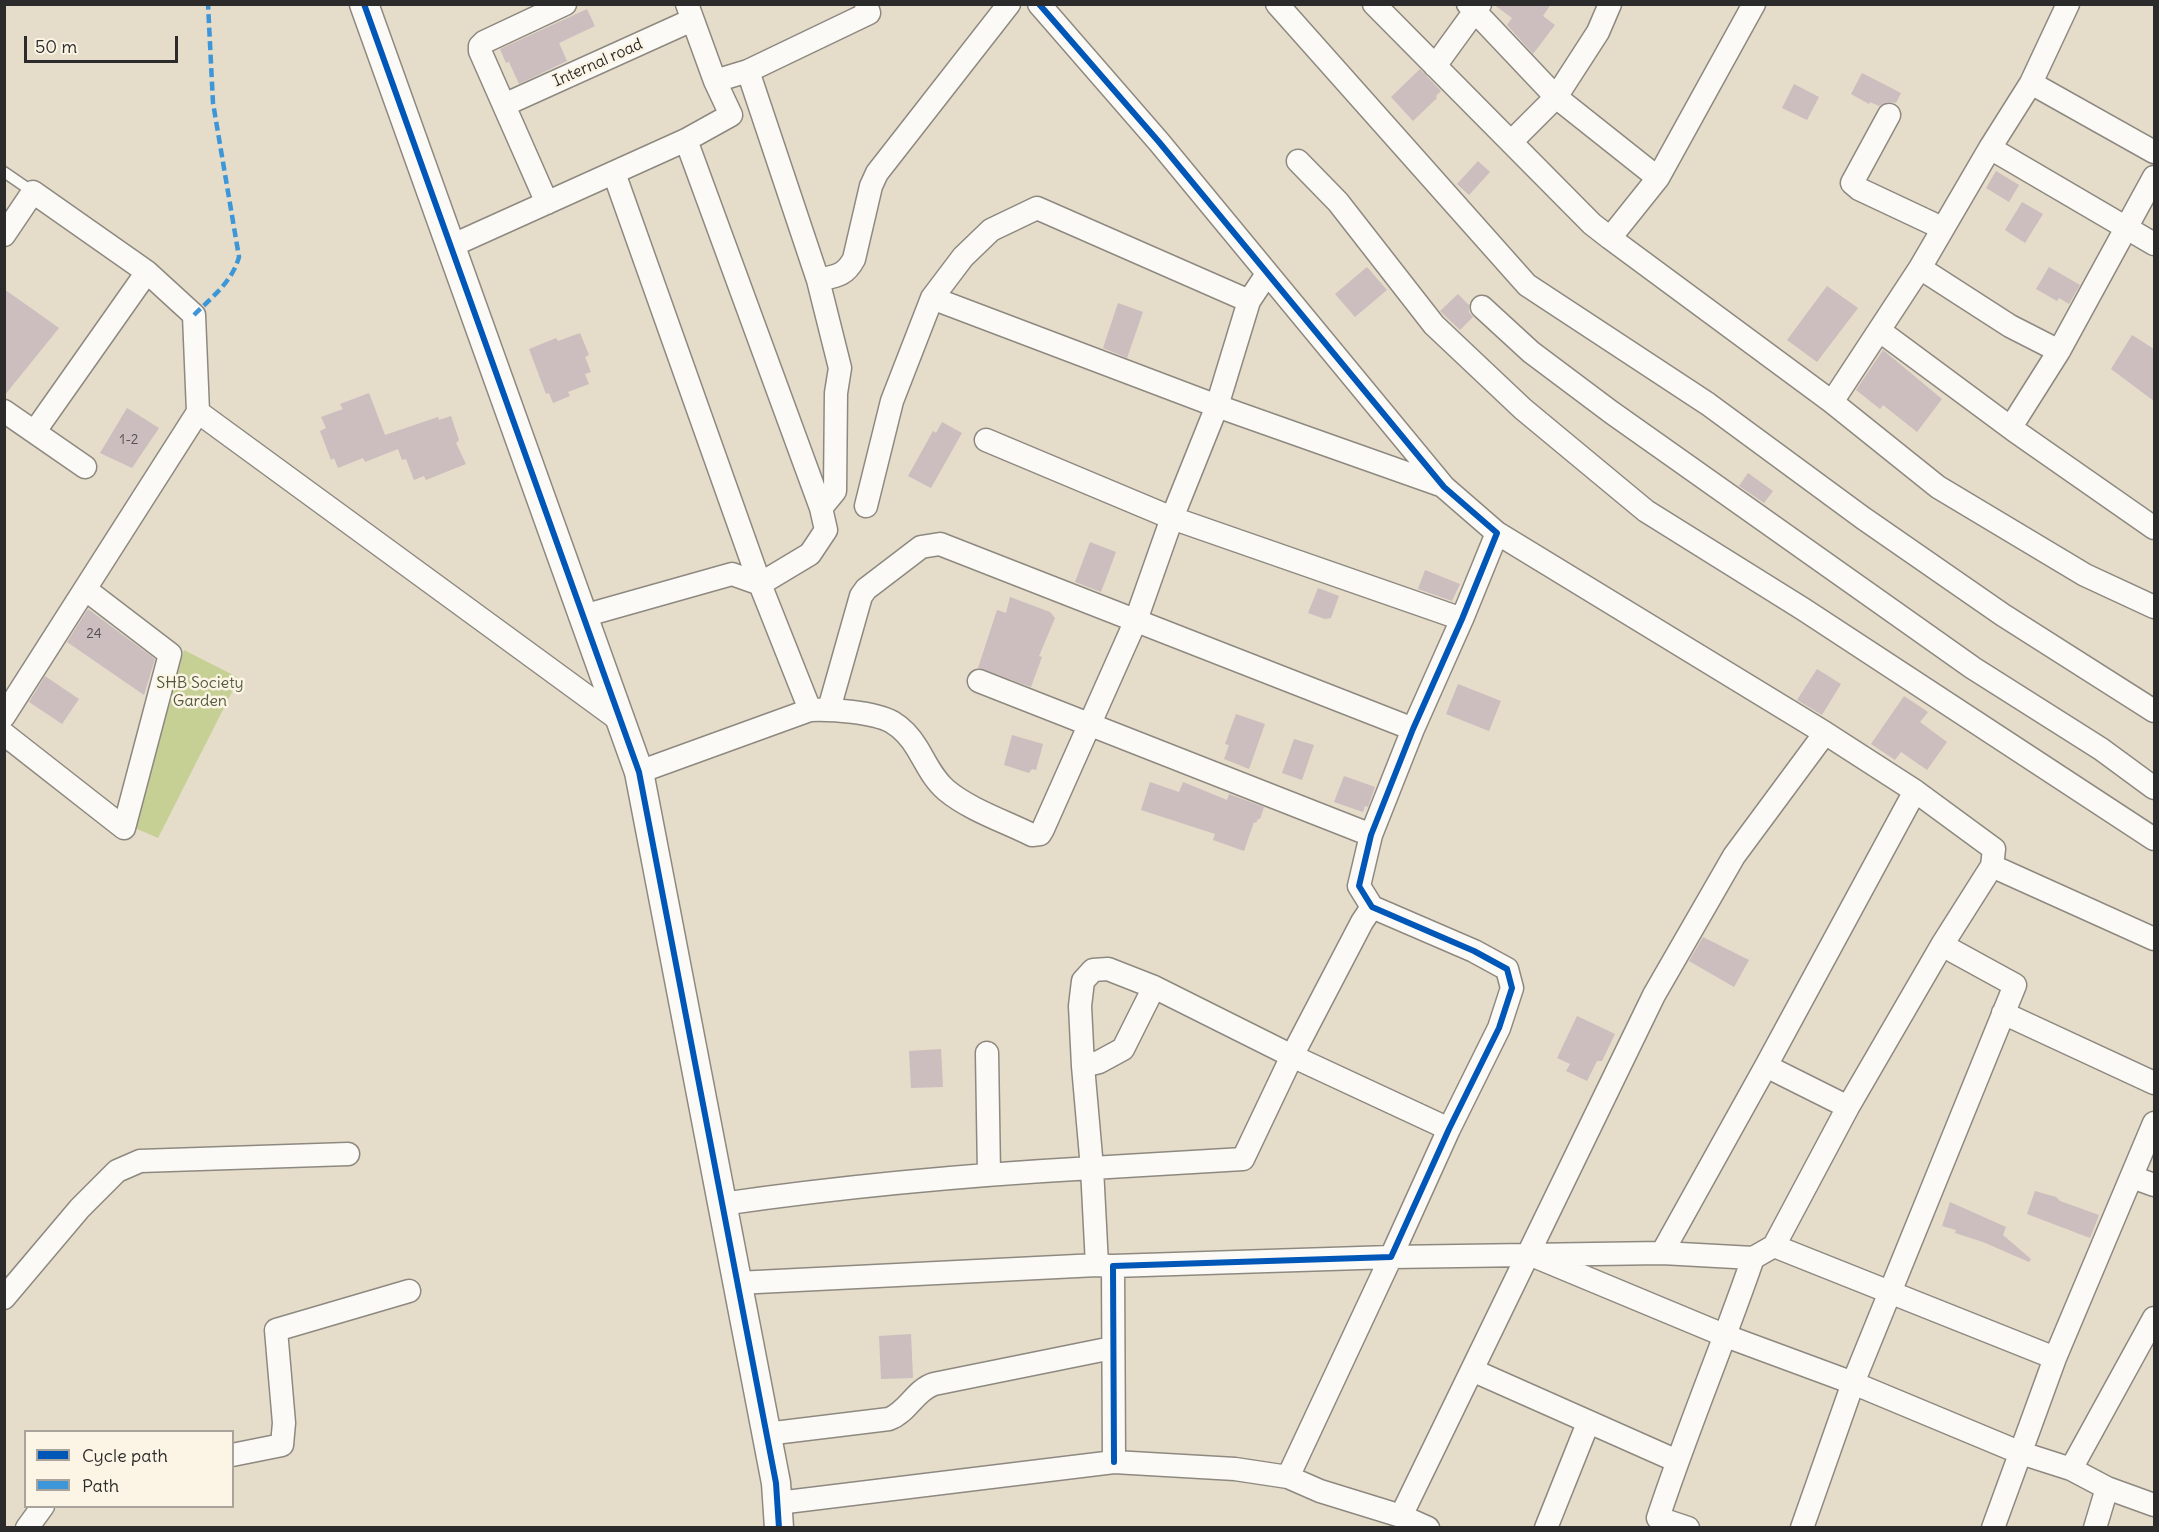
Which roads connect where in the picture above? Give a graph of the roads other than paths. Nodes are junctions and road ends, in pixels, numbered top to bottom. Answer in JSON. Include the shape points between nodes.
{"nodes":[{"id":1,"x":364,"y":4,"type":"edge"},
{"id":2,"x":565,"y":4,"type":"edge"},
{"id":3,"x":866,"y":4,"type":"edge"},
{"id":4,"x":1009,"y":4,"type":"edge"},
{"id":5,"x":1039,"y":4,"type":"edge"},
{"id":6,"x":1277,"y":4,"type":"edge"},
{"id":7,"x":1374,"y":4,"type":"edge"},
{"id":8,"x":1610,"y":4,"type":"edge"},
{"id":9,"x":1754,"y":4,"type":"edge"},
{"id":10,"x":2068,"y":4,"type":"edge"},
{"id":11,"x":1475,"y":7,"type":"edge"},
{"id":12,"x":689,"y":9,"type":"edge"},
{"id":13,"x":1435,"y":66,"type":"junction"},
{"id":14,"x":748,"y":71,"type":"junction"},
{"id":15,"x":715,"y":81,"type":"junction"},
{"id":16,"x":2031,"y":83,"type":"junction"},
{"id":17,"x":1556,"y":97,"type":"junction"},
{"id":18,"x":504,"y":105,"type":"junction"},
{"id":19,"x":1889,"y":115,"type":"dead end"},
{"id":20,"x":686,"y":140,"type":"junction"},
{"id":21,"x":1510,"y":142,"type":"junction"},
{"id":22,"x":1990,"y":148,"type":"junction"},
{"id":23,"x":2154,"y":152,"type":"edge"},
{"id":24,"x":1298,"y":160,"type":"dead end"},
{"id":25,"x":4,"y":171,"type":"edge"},
{"id":26,"x":614,"y":172,"type":"junction"},
{"id":27,"x":2154,"y":177,"type":"edge"},
{"id":28,"x":1658,"y":178,"type":"junction"},
{"id":29,"x":33,"y":192,"type":"junction"},
{"id":30,"x":548,"y":203,"type":"junction"},
{"id":31,"x":1942,"y":228,"type":"junction"},
{"id":32,"x":2128,"y":228,"type":"junction"},
{"id":33,"x":4,"y":235,"type":"edge"},
{"id":34,"x":1610,"y":238,"type":"junction"},
{"id":35,"x":2154,"y":244,"type":"edge"},
{"id":36,"x":451,"y":246,"type":"junction"},
{"id":37,"x":1920,"y":268,"type":"junction"},
{"id":38,"x":147,"y":272,"type":"junction"},
{"id":39,"x":1267,"y":274,"type":"junction"},
{"id":40,"x":818,"y":280,"type":"junction"},
{"id":41,"x":932,"y":298,"type":"junction"},
{"id":42,"x":1249,"y":301,"type":"junction"},
{"id":43,"x":1482,"y":307,"type":"dead end"},
{"id":44,"x":1880,"y":331,"type":"junction"},
{"id":45,"x":2059,"y":351,"type":"junction"},
{"id":46,"x":1832,"y":402,"type":"junction"},
{"id":47,"x":1217,"y":406,"type":"junction"},
{"id":48,"x":4,"y":411,"type":"edge"},
{"id":49,"x":198,"y":412,"type":"junction"},
{"id":50,"x":2011,"y":427,"type":"junction"},
{"id":51,"x":35,"y":431,"type":"junction"},
{"id":52,"x":986,"y":440,"type":"dead end"},
{"id":53,"x":85,"y":467,"type":"dead end"},
{"id":54,"x":1444,"y":487,"type":"junction"},
{"id":55,"x":866,"y":506,"type":"dead end"},
{"id":56,"x":821,"y":508,"type":"junction"},
{"id":57,"x":1172,"y":518,"type":"junction"},
{"id":58,"x":2154,"y":528,"type":"edge"},
{"id":59,"x":1497,"y":533,"type":"junction"},
{"id":60,"x":760,"y":584,"type":"junction"},
{"id":61,"x":85,"y":589,"type":"junction"},
{"id":62,"x":2154,"y":607,"type":"edge"},
{"id":63,"x":584,"y":616,"type":"junction"},
{"id":64,"x":1462,"y":619,"type":"junction"},
{"id":65,"x":1136,"y":620,"type":"junction"},
{"id":66,"x":979,"y":681,"type":"dead end"},
{"id":67,"x":820,"y":709,"type":"junction"},
{"id":68,"x":2154,"y":711,"type":"edge"},
{"id":69,"x":4,"y":716,"type":"edge"},
{"id":70,"x":622,"y":722,"type":"junction"},
{"id":71,"x":1091,"y":723,"type":"junction"},
{"id":72,"x":1413,"y":729,"type":"junction"},
{"id":73,"x":1825,"y":733,"type":"junction"},
{"id":74,"x":4,"y":734,"type":"edge"},
{"id":75,"x":639,"y":772,"type":"junction"},
{"id":76,"x":2154,"y":788,"type":"edge"},
{"id":77,"x":1915,"y":791,"type":"junction"},
{"id":78,"x":1371,"y":835,"type":"junction"},
{"id":79,"x":2154,"y":839,"type":"edge"},
{"id":80,"x":1992,"y":866,"type":"junction"},
{"id":81,"x":1372,"y":907,"type":"junction"},
{"id":82,"x":2154,"y":939,"type":"edge"},
{"id":83,"x":1942,"y":945,"type":"junction"},
{"id":84,"x":1154,"y":987,"type":"junction"},
{"id":85,"x":2003,"y":1013,"type":"junction"},
{"id":86,"x":987,"y":1053,"type":"dead end"},
{"id":87,"x":1292,"y":1056,"type":"junction"},
{"id":88,"x":1766,"y":1065,"type":"junction"},
{"id":89,"x":1083,"y":1066,"type":"junction"},
{"id":90,"x":2154,"y":1083,"type":"edge"},
{"id":91,"x":1848,"y":1107,"type":"junction"},
{"id":92,"x":2154,"y":1123,"type":"edge"},
{"id":93,"x":1449,"y":1129,"type":"junction"},
{"id":94,"x":348,"y":1154,"type":"dead end"},
{"id":95,"x":1092,"y":1168,"type":"junction"},
{"id":96,"x":989,"y":1174,"type":"junction"},
{"id":97,"x":2132,"y":1178,"type":"junction"},
{"id":98,"x":2154,"y":1185,"type":"edge"},
{"id":99,"x":722,"y":1204,"type":"junction"},
{"id":100,"x":1774,"y":1246,"type":"junction"},
{"id":101,"x":1662,"y":1253,"type":"junction"},
{"id":102,"x":1529,"y":1254,"type":"junction"},
{"id":103,"x":1391,"y":1257,"type":"junction"},
{"id":104,"x":1753,"y":1258,"type":"junction"},
{"id":105,"x":1105,"y":1265,"type":"junction"},
{"id":106,"x":737,"y":1283,"type":"junction"},
{"id":107,"x":409,"y":1291,"type":"dead end"},
{"id":108,"x":1890,"y":1293,"type":"junction"},
{"id":109,"x":4,"y":1298,"type":"edge"},
{"id":110,"x":2154,"y":1318,"type":"edge"},
{"id":111,"x":1726,"y":1336,"type":"junction"},
{"id":112,"x":1112,"y":1348,"type":"junction"},
{"id":113,"x":2055,"y":1358,"type":"junction"},
{"id":114,"x":1472,"y":1370,"type":"junction"},
{"id":115,"x":1853,"y":1383,"type":"junction"},
{"id":116,"x":1588,"y":1424,"type":"junction"},
{"id":117,"x":766,"y":1434,"type":"junction"},
{"id":118,"x":2021,"y":1453,"type":"junction"},
{"id":119,"x":234,"y":1455,"type":"edge"},
{"id":120,"x":1677,"y":1461,"type":"junction"},
{"id":121,"x":1114,"y":1462,"type":"junction"},
{"id":122,"x":2071,"y":1469,"type":"junction"},
{"id":123,"x":1288,"y":1477,"type":"junction"},
{"id":124,"x":2107,"y":1488,"type":"junction"},
{"id":125,"x":2154,"y":1504,"type":"edge"},
{"id":126,"x":41,"y":1508,"type":"edge"},
{"id":127,"x":779,"y":1515,"type":"edge"},
{"id":128,"x":1401,"y":1516,"type":"junction"},
{"id":129,"x":1656,"y":1522,"type":"edge"},
{"id":130,"x":27,"y":1527,"type":"edge"},
{"id":131,"x":1428,"y":1527,"type":"edge"},
{"id":132,"x":1546,"y":1527,"type":"edge"},
{"id":133,"x":1688,"y":1527,"type":"edge"},
{"id":134,"x":1802,"y":1527,"type":"edge"},
{"id":135,"x":1993,"y":1527,"type":"edge"},
{"id":136,"x":2095,"y":1527,"type":"edge"}],
"edges":[{"from":1,"to":36,"type":"street"},
{"from":2,"to":18,"type":"street","via":[[480,46]]},
{"from":3,"to":14,"type":"street","via":[[869,13]]},
{"from":4,"to":40,"type":"street","via":[[877,173],[849,268]]},
{"from":5,"to":39,"type":"street"},
{"from":6,"to":68,"type":"street","via":[[1527,285],[1708,404],[2003,615]]},
{"from":7,"to":13,"type":"street"},
{"from":8,"to":17,"type":"street","via":[[1598,32]]},
{"from":9,"to":28,"type":"street"},
{"from":10,"to":16,"type":"street"},
{"from":11,"to":13,"type":"street"},
{"from":11,"to":17,"type":"street"},
{"from":12,"to":15,"type":"street"},
{"from":12,"to":18,"type":"street","name":"Internal road"},
{"from":13,"to":21,"type":"street"},
{"from":14,"to":15,"type":"street"},
{"from":14,"to":40,"type":"street"},
{"from":15,"to":20,"type":"street","via":[[731,115]]},
{"from":16,"to":22,"type":"street"},
{"from":16,"to":23,"type":"street"},
{"from":17,"to":21,"type":"street"},
{"from":17,"to":28,"type":"street"},
{"from":18,"to":30,"type":"street"},
{"from":19,"to":31,"type":"street","via":[[1852,183]]},
{"from":20,"to":26,"type":"street"},
{"from":20,"to":56,"type":"street"},
{"from":21,"to":34,"type":"street"},
{"from":22,"to":31,"type":"street"},
{"from":22,"to":32,"type":"street"},
{"from":24,"to":79,"type":"street","via":[[1338,202],[1434,325],[1523,409],[1646,511]]},
{"from":25,"to":29,"type":"lane"},
{"from":26,"to":30,"type":"street"},
{"from":26,"to":60,"type":"street"},
{"from":27,"to":32,"type":"street"},
{"from":28,"to":34,"type":"street"},
{"from":29,"to":33,"type":"street"},
{"from":29,"to":38,"type":"street"},
{"from":30,"to":36,"type":"street"},
{"from":31,"to":37,"type":"street"},
{"from":32,"to":35,"type":"street"},
{"from":32,"to":45,"type":"street"},
{"from":34,"to":46,"type":"street"},
{"from":36,"to":63,"type":"street"},
{"from":37,"to":44,"type":"street"},
{"from":37,"to":45,"type":"street","via":[[2010,326]]},
{"from":38,"to":49,"type":"street","via":[[194,315]]},
{"from":38,"to":51,"type":"street"},
{"from":39,"to":42,"type":"street"},
{"from":39,"to":54,"type":"street"},
{"from":40,"to":56,"type":"street","via":[[840,368],[835,491]]},
{"from":41,"to":42,"type":"street","via":[[963,256],[991,230],[1037,208]]},
{"from":41,"to":47,"type":"street"},
{"from":41,"to":55,"type":"street","via":[[892,401]]},
{"from":42,"to":47,"type":"street"},
{"from":43,"to":76,"type":"street","via":[[1531,352],[1611,412],[1973,668],[2101,749]]},
{"from":44,"to":46,"type":"street"},
{"from":44,"to":50,"type":"street"},
{"from":45,"to":50,"type":"street"},
{"from":46,"to":62,"type":"street","via":[[1938,487],[2085,575]]},
{"from":47,"to":54,"type":"street"},
{"from":47,"to":57,"type":"street"},
{"from":48,"to":51,"type":"street"},
{"from":49,"to":61,"type":"street"},
{"from":49,"to":70,"type":"street"},
{"from":50,"to":58,"type":"street"},
{"from":51,"to":53,"type":"street"},
{"from":52,"to":57,"type":"street"},
{"from":54,"to":59,"type":"street"},
{"from":56,"to":60,"type":"street","via":[[826,530],[810,554]]},
{"from":57,"to":64,"type":"street"},
{"from":57,"to":65,"type":"street"},
{"from":59,"to":64,"type":"street"},
{"from":59,"to":73,"type":"street"},
{"from":60,"to":63,"type":"street","via":[[732,574]]},
{"from":60,"to":67,"type":"street"},
{"from":61,"to":69,"type":"street"},
{"from":61,"to":74,"type":"street","via":[[170,654],[124,828]]},
{"from":63,"to":70,"type":"street"},
{"from":64,"to":72,"type":"street"},
{"from":65,"to":67,"type":"street","via":[[940,544],[930,544],[921,547],[861,596]]},
{"from":65,"to":71,"type":"street"},
{"from":65,"to":72,"type":"street"},
{"from":66,"to":71,"type":"street"},
{"from":67,"to":71,"type":"street","via":[[892,722],[905,732],[947,791],[1032,835],[1044,829]]},
{"from":67,"to":75,"type":"street"},
{"from":70,"to":75,"type":"street"},
{"from":71,"to":78,"type":"street"},
{"from":72,"to":78,"type":"street"},
{"from":73,"to":77,"type":"street"},
{"from":73,"to":102,"type":"street","via":[[1734,856],[1654,995]]},
{"from":75,"to":99,"type":"street"},
{"from":77,"to":80,"type":"street","via":[[1994,849]]},
{"from":77,"to":88,"type":"street"},
{"from":78,"to":81,"type":"street","via":[[1359,886]]},
{"from":80,"to":82,"type":"street"},
{"from":80,"to":83,"type":"street"},
{"from":81,"to":87,"type":"street"},
{"from":81,"to":93,"type":"street","via":[[1507,969],[1512,988],[1499,1028]]},
{"from":83,"to":85,"type":"street","via":[[2015,985]]},
{"from":83,"to":91,"type":"street"},
{"from":84,"to":87,"type":"street"},
{"from":84,"to":89,"type":"street","via":[[1123,1049]]},
{"from":84,"to":89,"type":"street","via":[[1108,969],[1093,970],[1083,981]]},
{"from":85,"to":90,"type":"street"},
{"from":85,"to":108,"type":"street"},
{"from":86,"to":96,"type":"street"},
{"from":87,"to":93,"type":"street"},
{"from":87,"to":95,"type":"street","via":[[1243,1159]]},
{"from":88,"to":91,"type":"street"},
{"from":88,"to":101,"type":"street"},
{"from":89,"to":95,"type":"street"},
{"from":91,"to":100,"type":"street"},
{"from":92,"to":97,"type":"street"},
{"from":93,"to":103,"type":"street"},
{"from":94,"to":109,"type":"street","via":[[140,1161],[117,1171],[88,1200]]},
{"from":95,"to":96,"type":"street"},
{"from":95,"to":105,"type":"street"},
{"from":96,"to":99,"type":"street"},
{"from":97,"to":98,"type":"street"},
{"from":97,"to":113,"type":"street"},
{"from":99,"to":106,"type":"street"},
{"from":100,"to":104,"type":"street"},
{"from":100,"to":108,"type":"street"},
{"from":101,"to":102,"type":"street"},
{"from":101,"to":104,"type":"street"},
{"from":102,"to":103,"type":"street"},
{"from":102,"to":111,"type":"street"},
{"from":102,"to":114,"type":"street"},
{"from":103,"to":105,"type":"street"},
{"from":103,"to":123,"type":"street"},
{"from":104,"to":111,"type":"street"},
{"from":105,"to":106,"type":"street"},
{"from":105,"to":112,"type":"street"},
{"from":106,"to":117,"type":"street"},
{"from":107,"to":119,"type":"street","via":[[276,1330],[284,1423],[282,1445]]},
{"from":108,"to":113,"type":"street"},
{"from":108,"to":115,"type":"street"},
{"from":110,"to":122,"type":"street"},
{"from":111,"to":115,"type":"street"},
{"from":111,"to":120,"type":"street"},
{"from":112,"to":117,"type":"street","via":[[934,1384],[925,1387],[889,1419]]},
{"from":112,"to":121,"type":"street"},
{"from":113,"to":118,"type":"street"},
{"from":114,"to":116,"type":"street"},
{"from":114,"to":128,"type":"street"},
{"from":115,"to":118,"type":"street"},
{"from":115,"to":134,"type":"street"},
{"from":116,"to":120,"type":"street"},
{"from":116,"to":132,"type":"street"},
{"from":117,"to":127,"type":"street"},
{"from":118,"to":122,"type":"street"},
{"from":118,"to":135,"type":"street"},
{"from":120,"to":129,"type":"street"},
{"from":121,"to":123,"type":"street","via":[[1236,1468]]},
{"from":121,"to":127,"type":"street"},
{"from":122,"to":124,"type":"street"},
{"from":123,"to":128,"type":"street"},
{"from":124,"to":125,"type":"street"},
{"from":124,"to":136,"type":"street"},
{"from":126,"to":130,"type":"street"},
{"from":128,"to":131,"type":"street"},
{"from":129,"to":133,"type":"street"}]}
